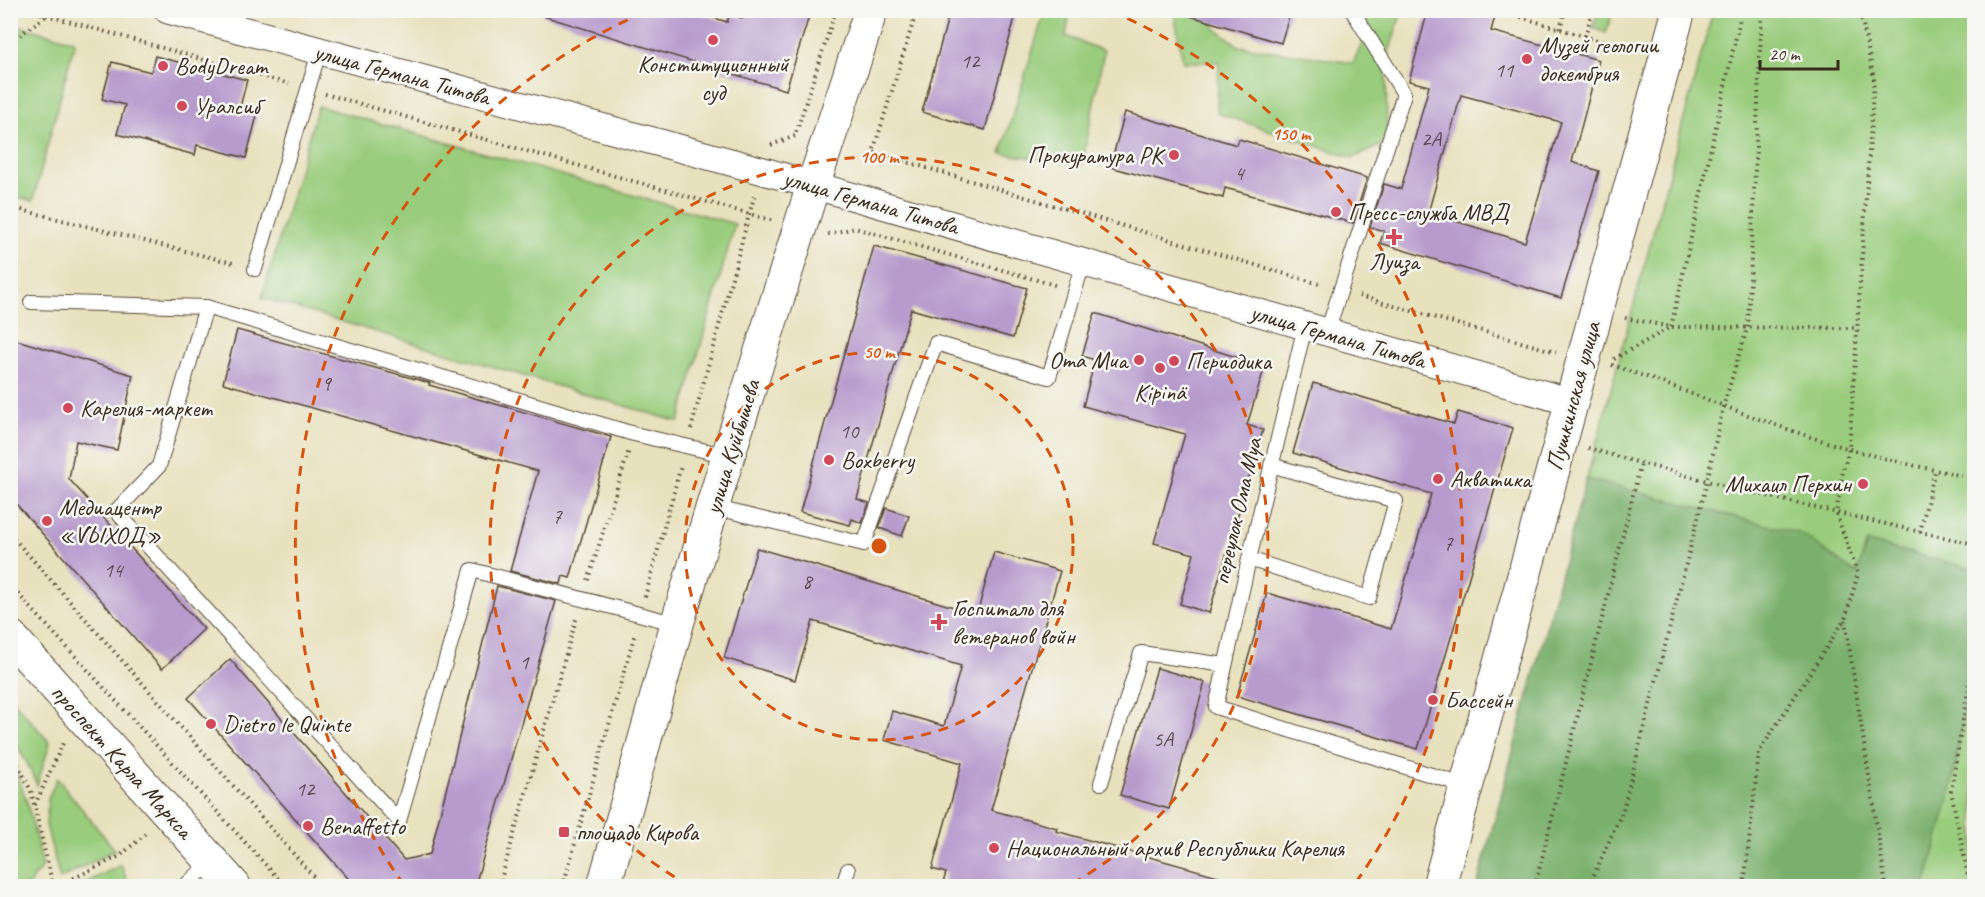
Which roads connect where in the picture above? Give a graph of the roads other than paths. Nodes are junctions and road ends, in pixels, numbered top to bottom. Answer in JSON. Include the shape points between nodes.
{"nodes":[{"id":1,"x":168,"y":10,"type":"edge"},
{"id":2,"x":871,"y":10,"type":"edge"},
{"id":3,"x":1352,"y":10,"type":"edge"},
{"id":4,"x":1679,"y":10,"type":"edge"},
{"id":5,"x":319,"y":52,"type":"junction"},
{"id":6,"x":813,"y":186,"type":"junction"},
{"id":7,"x":1083,"y":263,"type":"junction"},
{"id":8,"x":255,"y":269,"type":"road end"},
{"id":9,"x":31,"y":302,"type":"dead end"},
{"id":10,"x":206,"y":307,"type":"junction"},
{"id":11,"x":1316,"y":329,"type":"junction"},
{"id":12,"x":1571,"y":402,"type":"junction"},
{"id":13,"x":728,"y":456,"type":"junction"},
{"id":14,"x":1271,"y":465,"type":"junction"},
{"id":15,"x":713,"y":507,"type":"junction"},
{"id":16,"x":1249,"y":559,"type":"junction"},
{"id":17,"x":677,"y":624,"type":"junction"},
{"id":18,"x":10,"y":636,"type":"edge"},
{"id":19,"x":1225,"y":665,"type":"junction"},
{"id":20,"x":1101,"y":783,"type":"dead end"},
{"id":21,"x":1466,"y":786,"type":"junction"},
{"id":22,"x":212,"y":861,"type":"junction"},
{"id":23,"x":848,"y":870,"type":"dead end"},
{"id":24,"x":185,"y":886,"type":"edge"},
{"id":25,"x":234,"y":886,"type":"edge"},
{"id":26,"x":604,"y":886,"type":"edge"},
{"id":27,"x":843,"y":886,"type":"edge"},
{"id":28,"x":1439,"y":886,"type":"edge"}],
"edges":[{"from":1,"to":5,"type":"street","name":"улица Германа Титова"},
{"from":2,"to":6,"type":"main road","name":"улица Куйбышева"},
{"from":3,"to":11,"type":"lane","name":"переулок Ома Муа","via":[[1404,94],[1340,290]]},
{"from":4,"to":12,"type":"main road","name":"Пушкинская улица"},
{"from":5,"to":6,"type":"street","name":"улица Германа Титова"},
{"from":5,"to":8,"type":"lane"},
{"from":6,"to":7,"type":"street","name":"улица Германа Титова"},
{"from":6,"to":13,"type":"main road","name":"улица Куйбышева"},
{"from":7,"to":11,"type":"street","name":"улица Германа Титова"},
{"from":7,"to":15,"type":"lane","via":[[1049,377],[936,343],[864,544]]},
{"from":9,"to":10,"type":"lane"},
{"from":10,"to":13,"type":"lane","via":[[634,434]]},
{"from":10,"to":17,"type":"lane","via":[[159,466],[116,511],[399,821],[472,570]]},
{"from":11,"to":12,"type":"street","name":"улица Германа Титова"},
{"from":11,"to":14,"type":"lane","name":"переулок Ома Муа"},
{"from":12,"to":21,"type":"main road","name":"Пушкинская улица"},
{"from":13,"to":15,"type":"main road","name":"улица Куйбышева"},
{"from":14,"to":16,"type":"lane","name":"переулок Ома Муа"},
{"from":14,"to":16,"type":"lane","via":[[1396,501],[1369,598]]},
{"from":15,"to":17,"type":"main road","name":"улица Куйбышева"},
{"from":16,"to":19,"type":"lane","name":"переулок Ома Муа"},
{"from":17,"to":26,"type":"main road","name":"улица Куйбышева"},
{"from":18,"to":22,"type":"main road","name":"проспект Карла Маркса"},
{"from":19,"to":20,"type":"lane","via":[[1141,653]]},
{"from":19,"to":21,"type":"lane","name":"переулок Ома Муа","via":[[1216,707]]},
{"from":21,"to":28,"type":"main road","name":"Пушкинская улица"},
{"from":22,"to":24,"type":"lane"},
{"from":22,"to":25,"type":"main road","name":"проспект Карла Маркса"},
{"from":23,"to":27,"type":"lane"}]}
